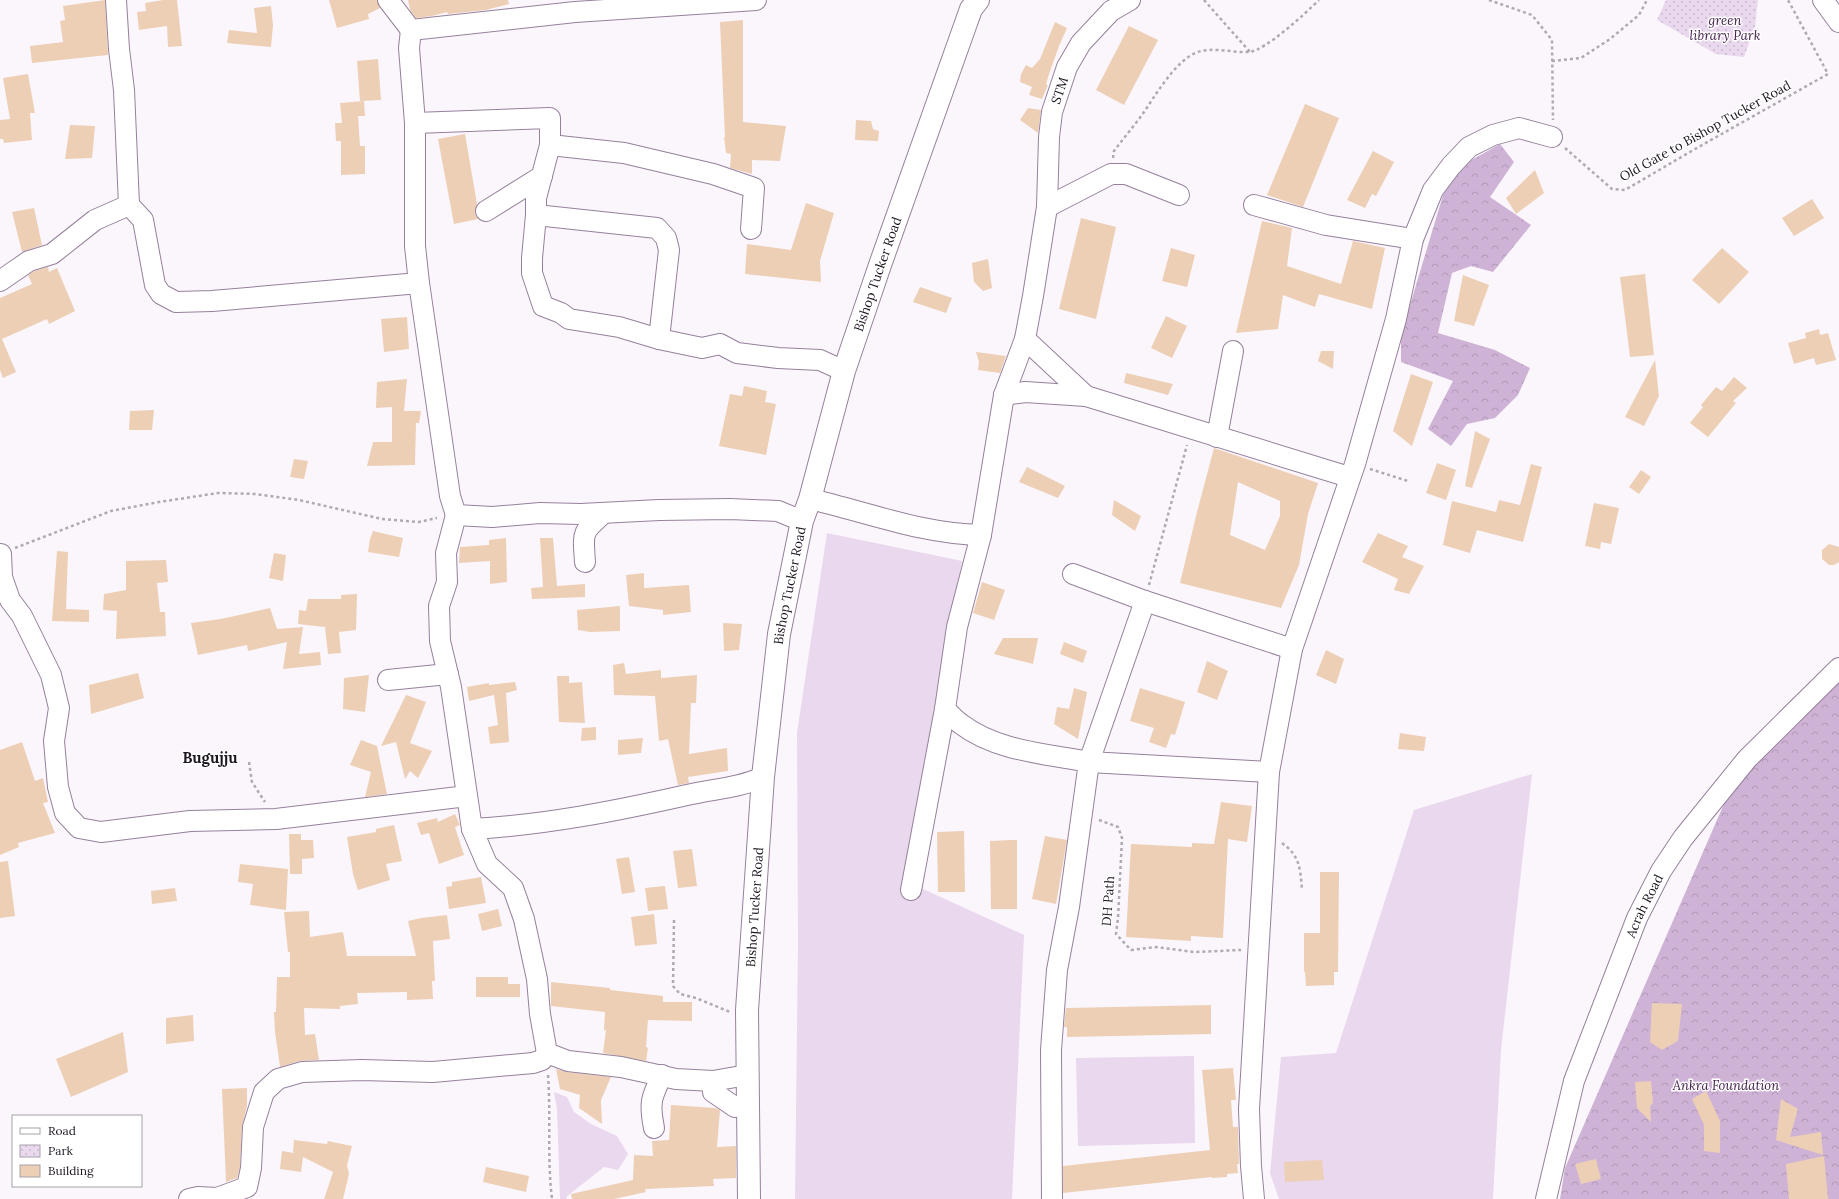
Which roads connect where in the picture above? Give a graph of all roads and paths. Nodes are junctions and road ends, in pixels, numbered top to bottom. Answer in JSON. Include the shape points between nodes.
{"nodes":[{"id":1,"x":116,"y":0,"type":"edge"},
{"id":2,"x":388,"y":0,"type":"edge"},
{"id":3,"x":756,"y":0,"type":"edge"},
{"id":4,"x":978,"y":0,"type":"edge"},
{"id":5,"x":1130,"y":0,"type":"edge"},
{"id":6,"x":1204,"y":0,"type":"edge"},
{"id":7,"x":1319,"y":0,"type":"edge"},
{"id":8,"x":1489,"y":0,"type":"edge"},
{"id":9,"x":1647,"y":0,"type":"edge"},
{"id":10,"x":1788,"y":0,"type":"edge"},
{"id":11,"x":1823,"y":0,"type":"edge"},
{"id":12,"x":1839,"y":22,"type":"edge"},
{"id":13,"x":411,"y":30,"type":"junction"},
{"id":14,"x":1250,"y":52,"type":"junction"},
{"id":15,"x":1552,"y":61,"type":"junction"},
{"id":16,"x":415,"y":124,"type":"junction"},
{"id":17,"x":1552,"y":137,"type":"junction"},
{"id":18,"x":550,"y":145,"type":"junction"},
{"id":19,"x":1111,"y":174,"type":"junction"},
{"id":20,"x":542,"y":176,"type":"junction"},
{"id":21,"x":1179,"y":196,"type":"dead end"},
{"id":22,"x":129,"y":205,"type":"junction"},
{"id":23,"x":1254,"y":205,"type":"dead end"},
{"id":24,"x":1047,"y":207,"type":"junction"},
{"id":25,"x":486,"y":212,"type":"dead end"},
{"id":26,"x":536,"y":215,"type":"junction"},
{"id":27,"x":751,"y":229,"type":"dead end"},
{"id":28,"x":1413,"y":239,"type":"junction"},
{"id":29,"x":0,"y":281,"type":"edge"},
{"id":30,"x":419,"y":283,"type":"junction"},
{"id":31,"x":659,"y":339,"type":"junction"},
{"id":32,"x":1025,"y":339,"type":"junction"},
{"id":33,"x":1233,"y":352,"type":"dead end"},
{"id":34,"x":844,"y":371,"type":"junction"},
{"id":35,"x":1004,"y":395,"type":"junction"},
{"id":36,"x":1086,"y":396,"type":"junction"},
{"id":37,"x":1191,"y":429,"type":"junction"},
{"id":38,"x":1217,"y":437,"type":"junction"},
{"id":39,"x":1352,"y":470,"type":"junction"},
{"id":40,"x":1408,"y":481,"type":"dead end"},
{"id":41,"x":810,"y":499,"type":"junction"},
{"id":42,"x":604,"y":513,"type":"junction"},
{"id":43,"x":456,"y":514,"type":"junction"},
{"id":44,"x":802,"y":520,"type":"junction"},
{"id":45,"x":981,"y":535,"type":"junction"},
{"id":46,"x":1,"y":554,"type":"joint"},
{"id":47,"x":585,"y":562,"type":"dead end"},
{"id":48,"x":1073,"y":574,"type":"dead end"},
{"id":49,"x":1145,"y":601,"type":"junction"},
{"id":50,"x":1292,"y":649,"type":"junction"},
{"id":51,"x":1839,"y":668,"type":"edge"},
{"id":52,"x":448,"y":674,"type":"junction"},
{"id":53,"x":388,"y":680,"type":"dead end"},
{"id":54,"x":945,"y":709,"type":"junction"},
{"id":55,"x":249,"y":762,"type":"dead end"},
{"id":56,"x":1089,"y":762,"type":"junction"},
{"id":57,"x":1268,"y":772,"type":"junction"},
{"id":58,"x":763,"y":777,"type":"junction"},
{"id":59,"x":467,"y":796,"type":"junction"},
{"id":60,"x":1083,"y":816,"type":"junction"},
{"id":61,"x":276,"y":819,"type":"junction"},
{"id":62,"x":472,"y":829,"type":"junction"},
{"id":63,"x":1265,"y":831,"type":"junction"},
{"id":64,"x":1302,"y":889,"type":"dead end"},
{"id":65,"x":911,"y":890,"type":"dead end"},
{"id":66,"x":674,"y":920,"type":"dead end"},
{"id":67,"x":1259,"y":945,"type":"junction"},
{"id":68,"x":747,"y":1010,"type":"junction"},
{"id":69,"x":547,"y":1053,"type":"junction"},
{"id":70,"x":662,"y":1075,"type":"junction"},
{"id":71,"x":747,"y":1075,"type":"junction"},
{"id":72,"x":714,"y":1081,"type":"junction"},
{"id":73,"x":735,"y":1107,"type":"dead end"},
{"id":74,"x":654,"y":1128,"type":"dead end"},
{"id":75,"x":189,"y":1199,"type":"edge"},
{"id":76,"x":552,"y":1199,"type":"edge"},
{"id":77,"x":749,"y":1199,"type":"edge"},
{"id":78,"x":1052,"y":1199,"type":"edge"},
{"id":79,"x":1254,"y":1199,"type":"edge"},
{"id":80,"x":1546,"y":1199,"type":"edge"}],
"edges":[{"from":1,"to":22,"type":"street","via":[[124,90]]},
{"from":2,"to":13,"type":"street"},
{"from":3,"to":13,"type":"street","via":[[575,12]]},
{"from":4,"to":34,"type":"main road","name":"Bishop Tucker Road","via":[[971,9]]},
{"from":5,"to":24,"type":"street","name":"STM","via":[[1111,11],[1086,37],[1067,67],[1052,112]]},
{"from":6,"to":14,"type":"path"},
{"from":7,"to":14,"type":"path","via":[[1297,21],[1256,51]]},
{"from":8,"to":15,"type":"path","via":[[1532,15],[1552,40]]},
{"from":9,"to":15,"type":"path","via":[[1639,15],[1610,39],[1581,58]]},
{"from":10,"to":17,"type":"path","name":"Old Gate to Bishop Tucker Road","via":[[1828,74],[1625,190],[1612,190]]},
{"from":11,"to":12,"type":"street"},
{"from":13,"to":16,"type":"street","via":[[409,48]]},
{"from":14,"to":19,"type":"path","via":[[1205,51],[1195,53],[1185,60],[1160,87],[1114,150]]},
{"from":15,"to":17,"type":"path"},
{"from":16,"to":18,"type":"street","via":[[550,118]]},
{"from":16,"to":30,"type":"street","via":[[416,246]]},
{"from":17,"to":28,"type":"street","via":[[1519,128],[1493,135],[1469,147],[1433,190]]},
{"from":18,"to":20,"type":"street"},
{"from":18,"to":27,"type":"street","via":[[624,153],[714,174],[754,188]]},
{"from":19,"to":21,"type":"street","via":[[1126,174]]},
{"from":19,"to":24,"type":"street"},
{"from":20,"to":25,"type":"street"},
{"from":20,"to":26,"type":"street","via":[[536,198]]},
{"from":22,"to":29,"type":"street","via":[[95,220],[52,254],[29,261]]},
{"from":22,"to":30,"type":"street","via":[[143,220],[155,285],[161,294],[176,302]]},
{"from":23,"to":28,"type":"street","via":[[1326,226]]},
{"from":24,"to":32,"type":"street","name":"STM"},
{"from":26,"to":31,"type":"street","via":[[532,273],[543,306],[569,319],[619,327]]},
{"from":26,"to":31,"type":"street","via":[[657,228],[666,238],[669,250]]},
{"from":28,"to":39,"type":"street","via":[[1396,319]]},
{"from":30,"to":43,"type":"street","via":[[450,496]]},
{"from":31,"to":34,"type":"street","via":[[702,348],[720,344],[737,353],[820,360]]},
{"from":32,"to":35,"type":"street","name":"STM"},
{"from":32,"to":36,"type":"street"},
{"from":33,"to":38,"type":"street"},
{"from":34,"to":41,"type":"main road","name":"Bishop Tucker Road"},
{"from":35,"to":36,"type":"street","via":[[1026,392]]},
{"from":35,"to":45,"type":"street","name":"STM"},
{"from":36,"to":37,"type":"street"},
{"from":37,"to":38,"type":"street"},
{"from":37,"to":49,"type":"path"},
{"from":38,"to":39,"type":"street"},
{"from":39,"to":40,"type":"path"},
{"from":39,"to":50,"type":"street"},
{"from":41,"to":44,"type":"main road","name":"Bishop Tucker Road"},
{"from":41,"to":45,"type":"street","via":[[952,534]]},
{"from":42,"to":43,"type":"street","via":[[540,513],[492,517]]},
{"from":42,"to":44,"type":"street","via":[[730,509],[778,511]]},
{"from":42,"to":47,"type":"street","via":[[583,535]]},
{"from":43,"to":46,"type":"path","via":[[419,522],[405,522],[299,500],[255,494],[218,494],[111,511]]},
{"from":43,"to":52,"type":"street","via":[[446,553],[447,582],[439,606],[440,640]]},
{"from":44,"to":58,"type":"main road","name":"Bishop Tucker Road","via":[[779,634]]},
{"from":45,"to":54,"type":"street","name":"STM","via":[[957,627]]},
{"from":46,"to":61,"type":"street","via":[[2,577],[10,600],[22,616],[51,675],[59,708],[54,741],[58,787],[65,813],[79,828],[102,832],[190,821]]},
{"from":48,"to":49,"type":"street"},
{"from":49,"to":50,"type":"street"},
{"from":49,"to":56,"type":"street"},
{"from":50,"to":57,"type":"street"},
{"from":51,"to":80,"type":"street","name":"Acrah Road","via":[[1747,758],[1683,838],[1661,871],[1637,918],[1574,1081]]},
{"from":52,"to":53,"type":"street"},
{"from":52,"to":59,"type":"street"},
{"from":54,"to":56,"type":"street","via":[[961,724],[1006,746]]},
{"from":54,"to":65,"type":"street","name":"STM"},
{"from":55,"to":61,"type":"path","via":[[252,782]]},
{"from":56,"to":57,"type":"street"},
{"from":56,"to":60,"type":"street"},
{"from":57,"to":63,"type":"street"},
{"from":58,"to":62,"type":"street","via":[[748,784],[708,790],[609,813]]},
{"from":58,"to":68,"type":"main road","name":"Bishop Tucker Road"},
{"from":59,"to":61,"type":"street"},
{"from":59,"to":62,"type":"street"},
{"from":60,"to":67,"type":"path","name":"DH Path","via":[[1118,827],[1122,838],[1116,934],[1130,950],[1156,948],[1202,952],[1242,950]]},
{"from":60,"to":78,"type":"street","via":[[1057,970],[1051,1050]]},
{"from":62,"to":69,"type":"street","via":[[487,864],[513,888],[524,919],[537,979]]},
{"from":63,"to":64,"type":"path","via":[[1290,848],[1299,861]]},
{"from":63,"to":67,"type":"street"},
{"from":66,"to":68,"type":"path","via":[[672,986],[680,994],[735,1014]]},
{"from":67,"to":79,"type":"street","via":[[1249,1109]]},
{"from":68,"to":71,"type":"main road","name":"Bishop Tucker Road"},
{"from":69,"to":70,"type":"street","via":[[568,1061]]},
{"from":69,"to":75,"type":"street","via":[[542,1060],[526,1063],[433,1072],[302,1072],[278,1079],[264,1092],[253,1127],[251,1168],[247,1187],[217,1198]]},
{"from":69,"to":76,"type":"path"},
{"from":70,"to":72,"type":"street","via":[[676,1079]]},
{"from":70,"to":74,"type":"street","via":[[650,1109]]},
{"from":71,"to":72,"type":"street"},
{"from":71,"to":77,"type":"main road","name":"Bishop Tucker Road"},
{"from":72,"to":73,"type":"street","via":[[714,1092]]}]}
